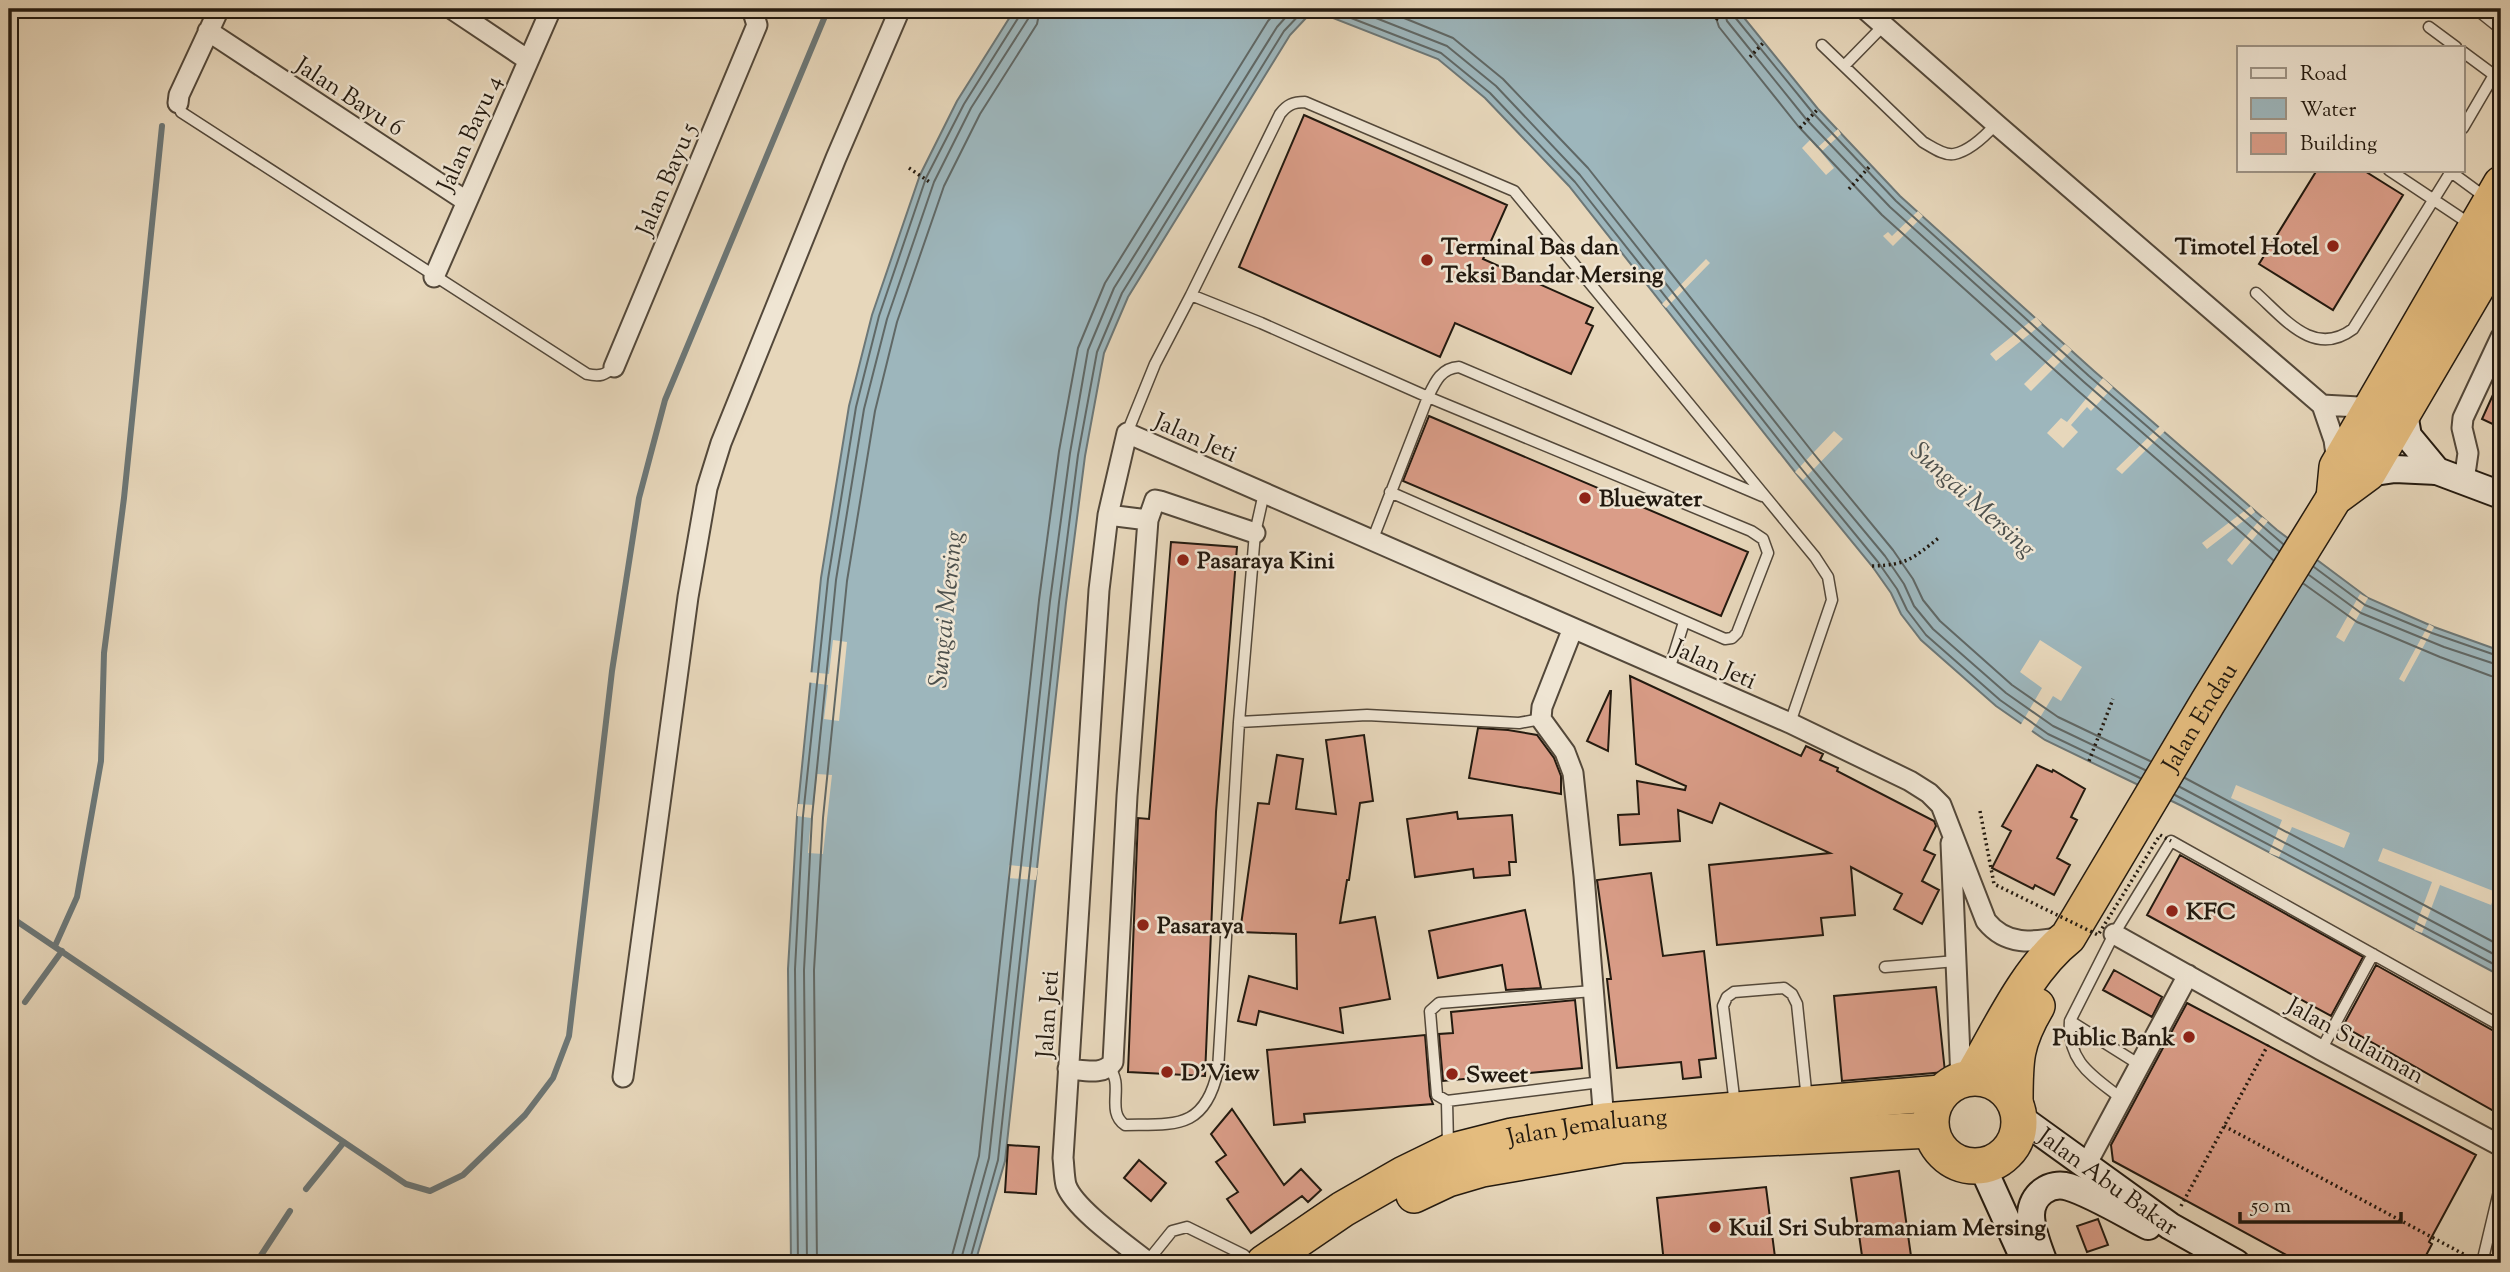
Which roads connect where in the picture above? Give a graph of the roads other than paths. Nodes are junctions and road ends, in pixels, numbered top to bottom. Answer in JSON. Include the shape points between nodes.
{"nodes":[{"id":1,"x":219,"y":9,"type":"edge"},
{"id":2,"x":452,"y":9,"type":"edge"},
{"id":3,"x":551,"y":9,"type":"edge"},
{"id":4,"x":752,"y":9,"type":"edge"},
{"id":5,"x":900,"y":9,"type":"edge"},
{"id":6,"x":1865,"y":9,"type":"edge"},
{"id":7,"x":2476,"y":9,"type":"edge"},
{"id":8,"x":1884,"y":25,"type":"junction"},
{"id":9,"x":2429,"y":27,"type":"dead end"},
{"id":10,"x":2501,"y":29,"type":"edge"},
{"id":11,"x":208,"y":32,"type":"junction"},
{"id":12,"x":1822,"y":45,"type":"dead end"},
{"id":13,"x":2455,"y":46,"type":"edge"},
{"id":14,"x":2464,"y":53,"type":"edge"},
{"id":15,"x":528,"y":60,"type":"junction"},
{"id":16,"x":1844,"y":66,"type":"junction"},
{"id":17,"x":2497,"y":78,"type":"edge"},
{"id":18,"x":178,"y":103,"type":"joint"},
{"id":19,"x":1996,"y":124,"type":"junction"},
{"id":20,"x":2464,"y":127,"type":"edge"},
{"id":21,"x":2392,"y":172,"type":"edge"},
{"id":22,"x":2450,"y":172,"type":"edge"},
{"id":23,"x":2452,"y":172,"type":"edge"},
{"id":24,"x":466,"y":201,"type":"junction"},
{"id":25,"x":2435,"y":201,"type":"junction"},
{"id":26,"x":2492,"y":215,"type":"edge"},
{"id":27,"x":435,"y":277,"type":"junction"},
{"id":28,"x":2256,"y":293,"type":"dead end"},
{"id":29,"x":1191,"y":295,"type":"junction"},
{"id":30,"x":2501,"y":337,"type":"edge"},
{"id":31,"x":614,"y":367,"type":"joint"},
{"id":32,"x":1428,"y":397,"type":"junction"},
{"id":33,"x":2322,"y":405,"type":"junction"},
{"id":34,"x":2390,"y":407,"type":"junction"},
{"id":35,"x":1127,"y":433,"type":"junction"},
{"id":36,"x":2437,"y":471,"type":"junction"},
{"id":37,"x":2346,"y":479,"type":"junction"},
{"id":38,"x":2464,"y":481,"type":"junction"},
{"id":39,"x":1390,"y":492,"type":"junction"},
{"id":40,"x":1264,"y":493,"type":"junction"},
{"id":41,"x":2501,"y":495,"type":"edge"},
{"id":42,"x":1766,"y":497,"type":"junction"},
{"id":43,"x":1108,"y":515,"type":"junction"},
{"id":44,"x":1148,"y":520,"type":"junction"},
{"id":45,"x":1255,"y":533,"type":"junction"},
{"id":46,"x":1372,"y":541,"type":"junction"},
{"id":47,"x":1684,"y":622,"type":"junction"},
{"id":48,"x":1573,"y":628,"type":"junction"},
{"id":49,"x":1669,"y":670,"type":"junction"},
{"id":50,"x":1541,"y":719,"type":"junction"},
{"id":51,"x":1239,"y":723,"type":"junction"},
{"id":52,"x":1790,"y":723,"type":"junction"},
{"id":53,"x":1950,"y":823,"type":"junction"},
{"id":54,"x":2115,"y":934,"type":"junction"},
{"id":55,"x":2067,"y":937,"type":"junction"},
{"id":56,"x":2373,"y":954,"type":"junction"},
{"id":57,"x":1955,"y":961,"type":"junction"},
{"id":58,"x":1885,"y":967,"type":"dead end"},
{"id":59,"x":2188,"y":975,"type":"junction"},
{"id":60,"x":1593,"y":991,"type":"junction"},
{"id":61,"x":2070,"y":1021,"type":"junction"},
{"id":62,"x":2501,"y":1026,"type":"edge"},
{"id":63,"x":2321,"y":1050,"type":"junction"},
{"id":64,"x":2140,"y":1065,"type":"junction"},
{"id":65,"x":1110,"y":1068,"type":"junction"},
{"id":66,"x":1068,"y":1069,"type":"junction"},
{"id":67,"x":623,"y":1077,"type":"dead end"},
{"id":68,"x":1601,"y":1082,"type":"junction"},
{"id":69,"x":1958,"y":1083,"type":"junction"},
{"id":70,"x":2122,"y":1099,"type":"junction"},
{"id":71,"x":1447,"y":1101,"type":"junction"},
{"id":72,"x":1808,"y":1104,"type":"junction"},
{"id":73,"x":1736,"y":1109,"type":"junction"},
{"id":74,"x":2017,"y":1110,"type":"junction"},
{"id":75,"x":1604,"y":1121,"type":"junction"},
{"id":76,"x":1931,"y":1129,"type":"junction"},
{"id":77,"x":2501,"y":1146,"type":"edge"},
{"id":78,"x":1449,"y":1152,"type":"junction"},
{"id":79,"x":2085,"y":1165,"type":"junction"},
{"id":80,"x":1982,"y":1166,"type":"junction"},
{"id":81,"x":2501,"y":1183,"type":"edge"},
{"id":82,"x":2170,"y":1226,"type":"junction"},
{"id":83,"x":1148,"y":1263,"type":"edge"},
{"id":84,"x":1252,"y":1263,"type":"edge"},
{"id":85,"x":1264,"y":1263,"type":"edge"},
{"id":86,"x":1301,"y":1263,"type":"edge"},
{"id":87,"x":2026,"y":1263,"type":"edge"},
{"id":88,"x":2045,"y":1263,"type":"edge"},
{"id":89,"x":2236,"y":1263,"type":"edge"},
{"id":90,"x":2481,"y":1263,"type":"edge"}],
"edges":[{"from":1,"to":11,"type":"street"},
{"from":2,"to":15,"type":"street"},
{"from":3,"to":15,"type":"street","name":"Jalan Bayu 4"},
{"from":4,"to":31,"type":"street","name":"Jalan Bayu 5","via":[[757,25]]},
{"from":5,"to":67,"type":"street","via":[[721,443],[707,488]]},
{"from":6,"to":8,"type":"street"},
{"from":7,"to":10,"type":"lane"},
{"from":8,"to":16,"type":"lane"},
{"from":8,"to":19,"type":"street"},
{"from":9,"to":13,"type":"lane"},
{"from":11,"to":18,"type":"street"},
{"from":11,"to":24,"type":"street","name":"Jalan Bayu 6"},
{"from":12,"to":16,"type":"lane"},
{"from":14,"to":17,"type":"lane"},
{"from":15,"to":24,"type":"street","name":"Jalan Bayu 4"},
{"from":16,"to":19,"type":"lane","via":[[1923,142],[1941,152],[1954,155]]},
{"from":17,"to":20,"type":"lane"},
{"from":18,"to":27,"type":"lane","via":[[181,112]]},
{"from":19,"to":33,"type":"street"},
{"from":21,"to":25,"type":"lane"},
{"from":22,"to":25,"type":"lane"},
{"from":23,"to":26,"type":"lane"},
{"from":24,"to":27,"type":"street","name":"Jalan Bayu 4"},
{"from":25,"to":26,"type":"lane"},
{"from":25,"to":28,"type":"lane","via":[[2354,329],[2344,336],[2326,340],[2307,336]]},
{"from":26,"to":34,"type":"highway","name":"Jalan Endau"},
{"from":27,"to":31,"type":"lane","via":[[587,374],[606,374]]},
{"from":29,"to":32,"type":"lane"},
{"from":29,"to":35,"type":"lane","via":[[1155,364]]},
{"from":29,"to":42,"type":"lane","via":[[1280,114],[1286,106],[1304,102],[1514,191]]},
{"from":30,"to":38,"type":"street","via":[[2463,418],[2468,453]]},
{"from":32,"to":39,"type":"lane"},
{"from":32,"to":42,"type":"lane","via":[[1443,372],[1459,367]]},
{"from":32,"to":47,"type":"lane","via":[[1763,539],[1768,554],[1737,633],[1725,639]]},
{"from":33,"to":34,"type":"street"},
{"from":33,"to":37,"type":"street"},
{"from":34,"to":36,"type":"street"},
{"from":34,"to":37,"type":"highway","name":"Jalan Endau"},
{"from":35,"to":40,"type":"street","name":"Jalan Jeti"},
{"from":35,"to":43,"type":"street","name":"Jalan Jeti"},
{"from":36,"to":37,"type":"street","via":[[2395,469]]},
{"from":36,"to":38,"type":"street"},
{"from":37,"to":55,"type":"highway","name":"Jalan Endau"},
{"from":38,"to":41,"type":"street"},
{"from":39,"to":46,"type":"lane"},
{"from":39,"to":47,"type":"lane"},
{"from":40,"to":45,"type":"lane"},
{"from":40,"to":46,"type":"street","name":"Jalan Jeti"},
{"from":42,"to":52,"type":"lane","via":[[1828,576],[1832,600]]},
{"from":43,"to":44,"type":"street"},
{"from":43,"to":66,"type":"street","name":"Jalan Jeti","via":[[1099,590]]},
{"from":44,"to":45,"type":"street","via":[[1152,504],[1160,500]]},
{"from":44,"to":65,"type":"street","via":[[1127,796],[1114,1062]]},
{"from":45,"to":51,"type":"lane"},
{"from":46,"to":48,"type":"street","name":"Jalan Jeti"},
{"from":47,"to":49,"type":"lane"},
{"from":48,"to":49,"type":"street","name":"Jalan Jeti"},
{"from":48,"to":50,"type":"street"},
{"from":49,"to":52,"type":"street","name":"Jalan Jeti"},
{"from":50,"to":51,"type":"lane","via":[[1519,723],[1367,715]]},
{"from":50,"to":60,"type":"street","via":[[1565,752],[1573,773]]},
{"from":51,"to":65,"type":"lane","via":[[1214,1088],[1195,1116],[1184,1122],[1125,1125],[1115,1113],[1117,1081]]},
{"from":52,"to":53,"type":"street","name":"Jalan Jeti","via":[[1910,780],[1930,793]]},
{"from":53,"to":55,"type":"street","name":"Jalan Jeti","via":[[1993,929],[2013,941]]},
{"from":53,"to":57,"type":"street"},
{"from":54,"to":56,"type":"lane","via":[[2171,841]]},
{"from":54,"to":59,"type":"street","name":"Jalan Sulaiman"},
{"from":54,"to":61,"type":"lane"},
{"from":55,"to":69,"type":"highway","name":"Jalan Endau","via":[[2050,951]]},
{"from":55,"to":74,"type":"highway","name":"Jalan Endau","via":[[2064,960],[2020,1037],[2015,1061]]},
{"from":56,"to":62,"type":"lane"},
{"from":56,"to":63,"type":"lane"},
{"from":57,"to":58,"type":"lane"},
{"from":57,"to":69,"type":"street"},
{"from":59,"to":63,"type":"street","name":"Jalan Sulaiman"},
{"from":59,"to":64,"type":"street"},
{"from":60,"to":68,"type":"street"},
{"from":60,"to":71,"type":"lane","via":[[1434,1006],[1430,1011],[1437,1095]]},
{"from":61,"to":64,"type":"lane"},
{"from":61,"to":70,"type":"lane","via":[[2070,1043],[2084,1069]]},
{"from":63,"to":77,"type":"street","name":"Jalan Sulaiman"},
{"from":64,"to":70,"type":"street"},
{"from":65,"to":66,"type":"street"},
{"from":66,"to":83,"type":"street","name":"Jalan Jeti","via":[[1066,1185],[1088,1214]]},
{"from":68,"to":71,"type":"lane"},
{"from":68,"to":75,"type":"street"},
{"from":69,"to":72,"type":"highway","name":"Jalan Jemaluang"},
{"from":69,"to":74,"type":"highway","via":[[1989,1080],[2004,1088]]},
{"from":69,"to":76,"type":"highway","via":[[1935,1103]]},
{"from":70,"to":79,"type":"street"},
{"from":71,"to":78,"type":"lane"},
{"from":72,"to":73,"type":"highway","name":"Jalan Jemaluang"},
{"from":72,"to":73,"type":"lane","via":[[1797,1004],[1784,988],[1734,992],[1723,1006]]},
{"from":73,"to":75,"type":"highway","name":"Jalan Jemaluang"},
{"from":74,"to":79,"type":"street","name":"Jalan Abu Bakar"},
{"from":74,"to":80,"type":"highway","via":[[2018,1133],[2013,1145]]},
{"from":75,"to":78,"type":"highway","name":"Jalan Jemaluang"},
{"from":76,"to":80,"type":"highway","via":[[1945,1155],[1962,1164]]},
{"from":76,"to":86,"type":"highway","name":"Jalan Jemaluang","via":[[1622,1145],[1482,1169],[1413,1195]]},
{"from":78,"to":85,"type":"highway","name":"Jalan Jemaluang","via":[[1343,1209]]},
{"from":79,"to":82,"type":"street","name":"Jalan Abu Bakar"},
{"from":80,"to":87,"type":"street"},
{"from":81,"to":90,"type":"lane"},
{"from":82,"to":88,"type":"street","via":[[2153,1228],[2068,1186],[2051,1185],[2035,1201],[2031,1214]]},
{"from":82,"to":89,"type":"street","name":"Jalan Abu Bakar"},
{"from":83,"to":84,"type":"lane","via":[[1172,1231],[1187,1227]]}]}
